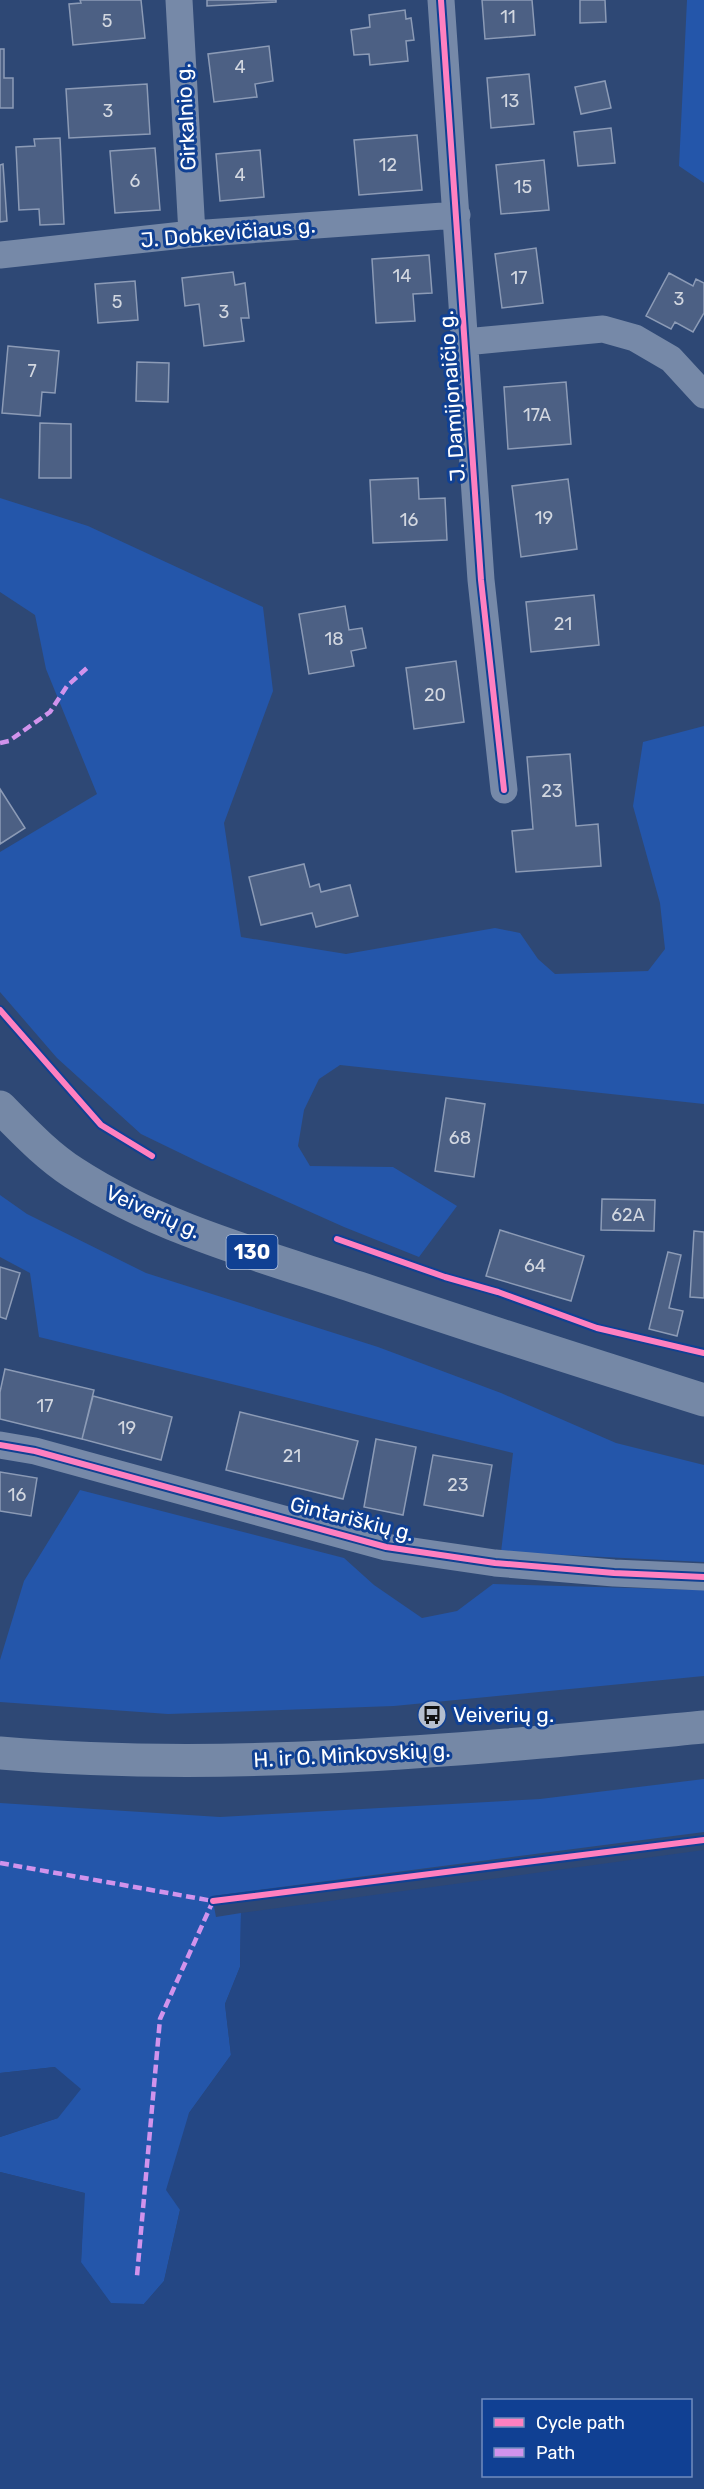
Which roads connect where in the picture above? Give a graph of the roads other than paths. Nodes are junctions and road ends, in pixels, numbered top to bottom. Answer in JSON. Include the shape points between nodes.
{"nodes":[{"id":1,"x":179,"y":0,"type":"edge"},
{"id":2,"x":441,"y":0,"type":"edge"},
{"id":3,"x":457,"y":215,"type":"junction"},
{"id":4,"x":192,"y":234,"type":"junction"},
{"id":5,"x":0,"y":255,"type":"edge"},
{"id":6,"x":465,"y":342,"type":"junction"},
{"id":7,"x":704,"y":395,"type":"edge"},
{"id":8,"x":504,"y":790,"type":"dead end"},
{"id":9,"x":0,"y":1107,"type":"edge"},
{"id":10,"x":704,"y":1400,"type":"edge"},
{"id":11,"x":0,"y":1445,"type":"edge"},
{"id":12,"x":704,"y":1577,"type":"edge"},
{"id":13,"x":704,"y":1727,"type":"edge"},
{"id":14,"x":0,"y":1753,"type":"edge"}],
"edges":[{"from":1,"to":4,"type":"street","name":"Girkalnio g."},
{"from":2,"to":3,"type":"street","name":"J. Damijonaičio g."},
{"from":3,"to":4,"type":"street","name":"J. Dobkevičiaus g."},
{"from":3,"to":6,"type":"street","name":"J. Damijonaičio g."},
{"from":4,"to":5,"type":"street","name":"J. Dobkevičiaus g."},
{"from":6,"to":7,"type":"street","via":[[603,329],[635,338],[671,360]]},
{"from":6,"to":8,"type":"street","name":"J. Damijonaičio g.","via":[[481,580]]},
{"from":9,"to":10,"type":"main road","name":"Veiverių g.","number":"130","via":[[73,1172],[132,1206],[210,1238],[532,1347]]},
{"from":11,"to":12,"type":"street","name":"Gintariškių g.","via":[[35,1451],[386,1547],[495,1563]]},
{"from":13,"to":14,"type":"main road","name":"H. ir O. Minkovskių g.","via":[[367,1757],[202,1762]]}]}
